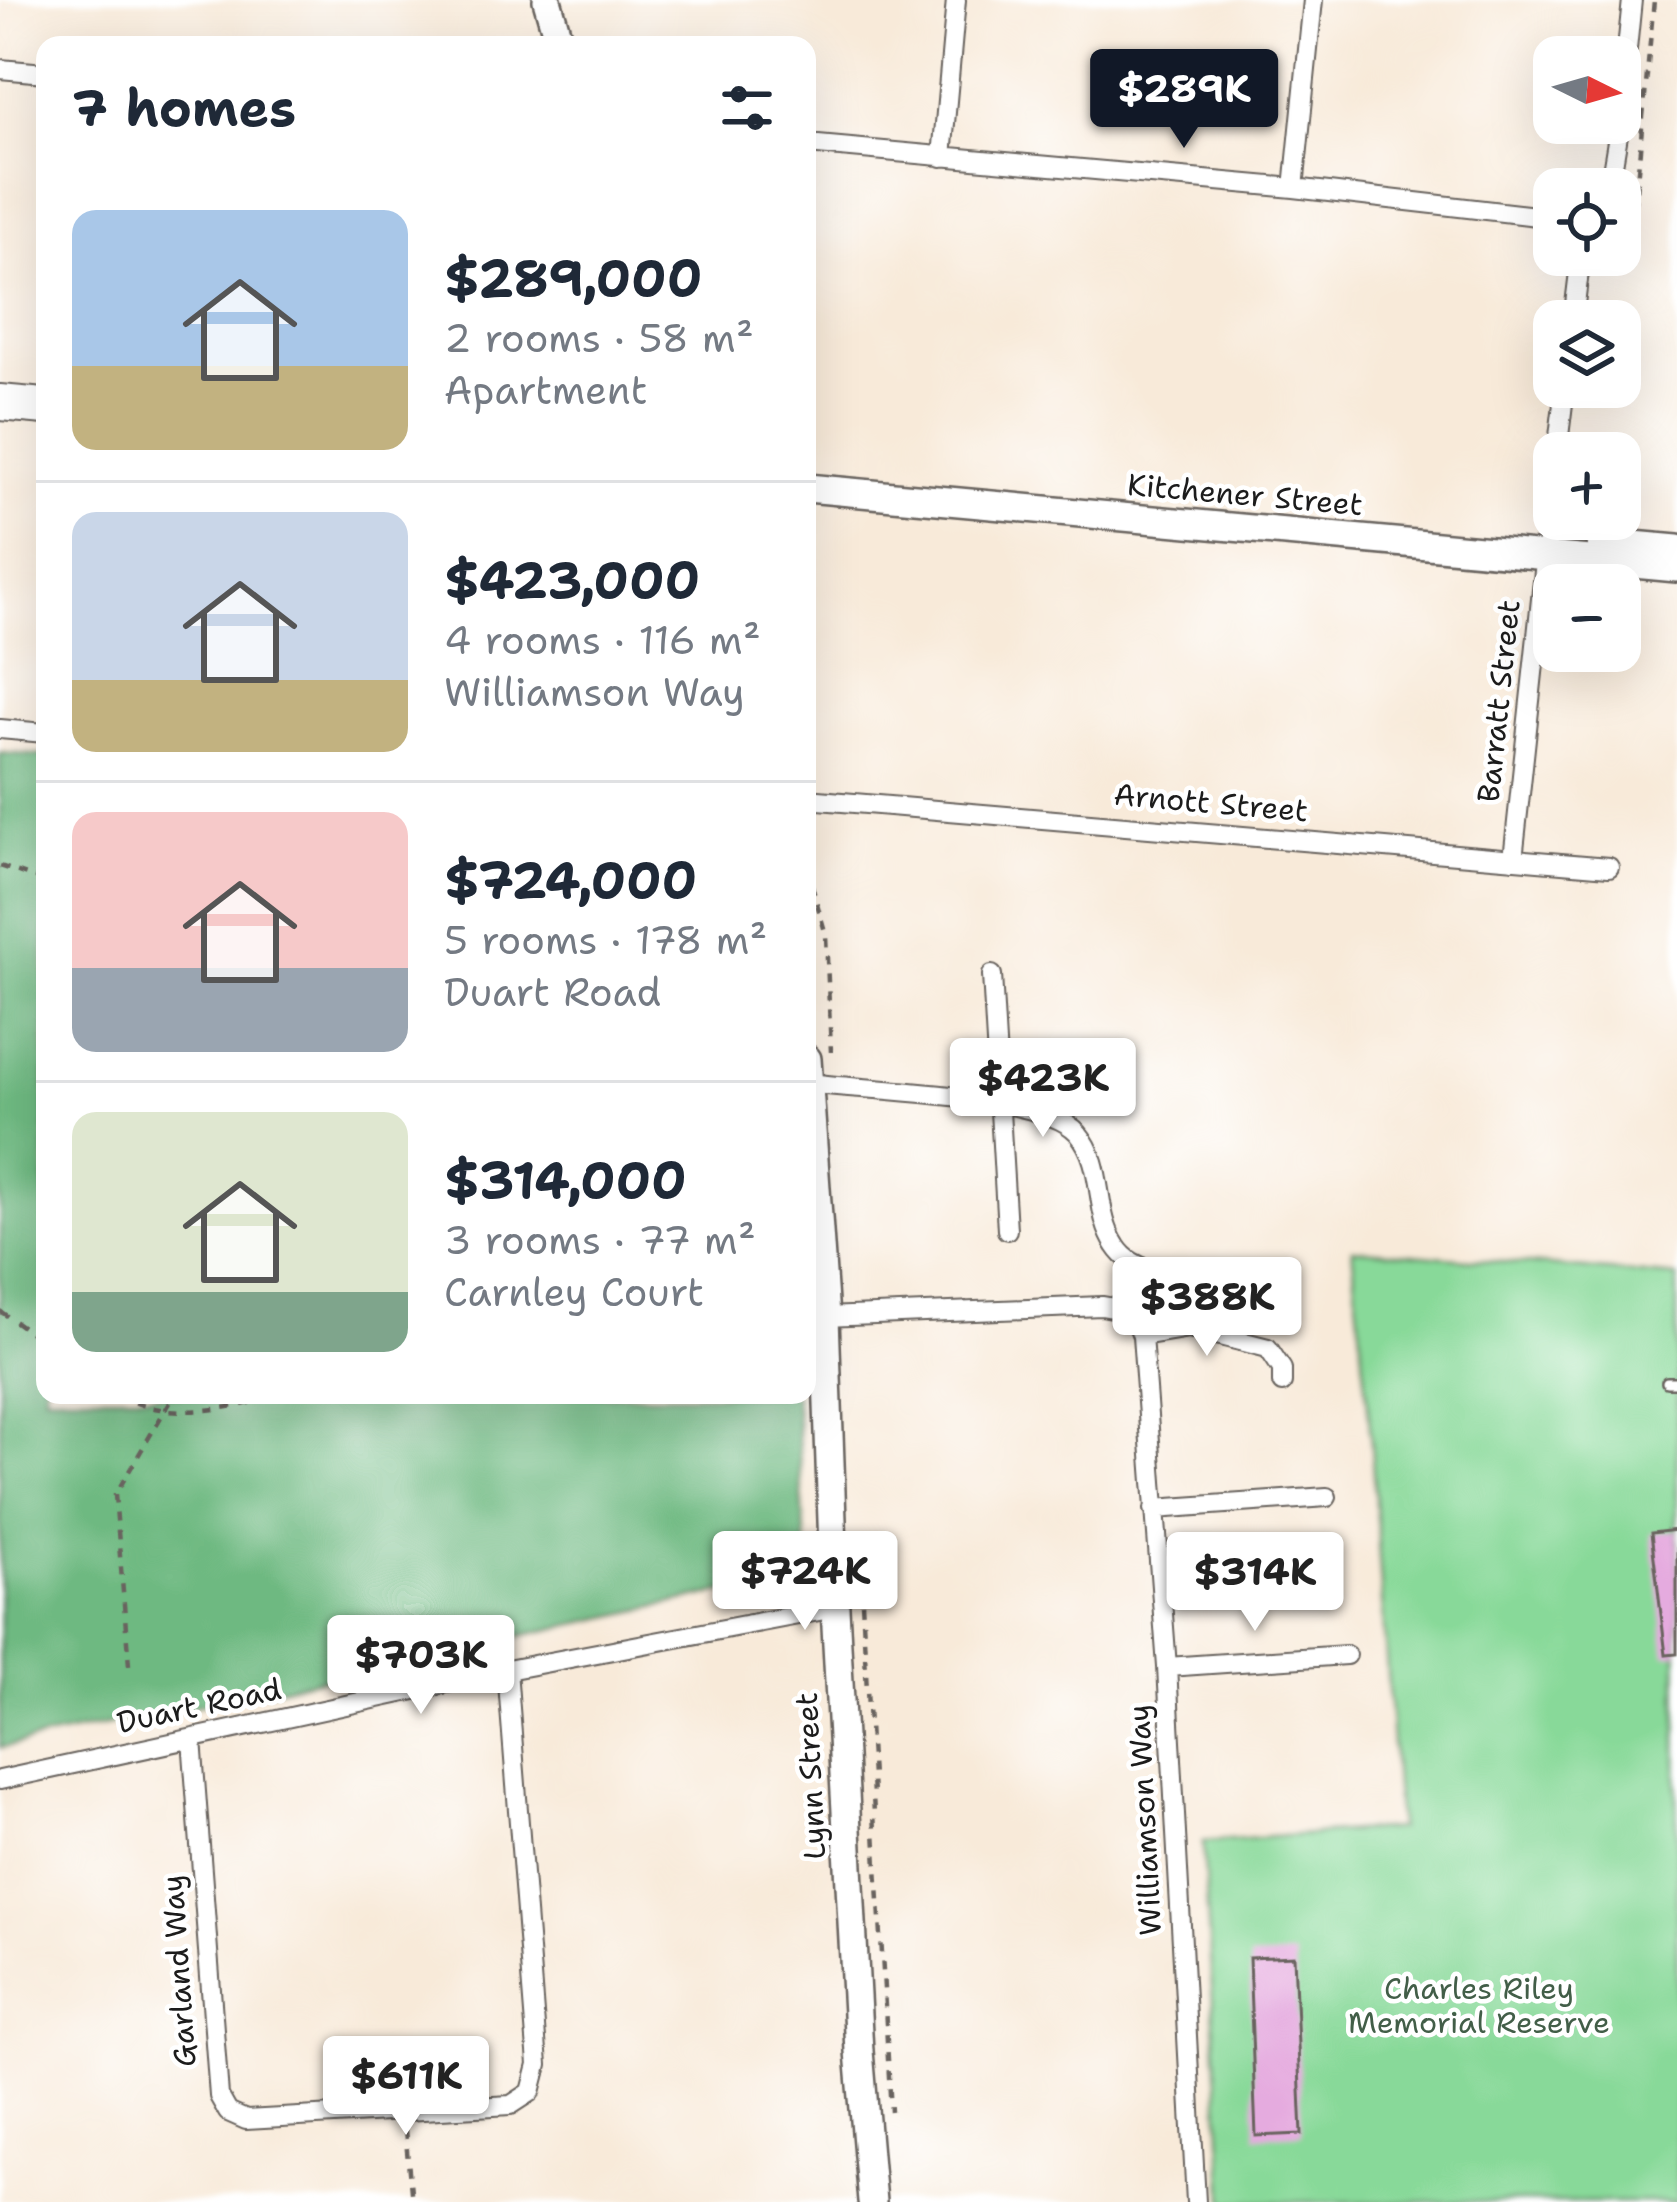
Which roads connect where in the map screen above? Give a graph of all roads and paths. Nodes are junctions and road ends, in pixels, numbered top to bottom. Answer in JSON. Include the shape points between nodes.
{"nodes":[{"id":1,"x":547,"y":0,"type":"edge"},
{"id":2,"x":956,"y":0,"type":"edge"},
{"id":3,"x":1313,"y":0,"type":"edge"},
{"id":4,"x":1632,"y":0,"type":"edge"},
{"id":5,"x":1654,"y":0,"type":"edge"},
{"id":6,"x":557,"y":36,"type":"edge"},
{"id":7,"x":1628,"y":36,"type":"edge"},
{"id":8,"x":0,"y":69,"type":"edge"},
{"id":9,"x":36,"y":72,"type":"edge"},
{"id":10,"x":816,"y":145,"type":"edge"},
{"id":11,"x":942,"y":157,"type":"junction"},
{"id":12,"x":1638,"y":168,"type":"edge"},
{"id":13,"x":1294,"y":188,"type":"junction"},
{"id":14,"x":1533,"y":216,"type":"edge"},
{"id":15,"x":0,"y":394,"type":"edge"},
{"id":16,"x":36,"y":397,"type":"edge"},
{"id":17,"x":0,"y":411,"type":"edge"},
{"id":18,"x":36,"y":415,"type":"edge"},
{"id":19,"x":816,"y":471,"type":"edge"},
{"id":20,"x":816,"y":489,"type":"edge"},
{"id":21,"x":1547,"y":540,"type":"edge"},
{"id":22,"x":1546,"y":546,"type":"junction"},
{"id":23,"x":1677,"y":548,"type":"edge"},
{"id":24,"x":1677,"y":568,"type":"edge"},
{"id":25,"x":0,"y":729,"type":"edge"},
{"id":26,"x":36,"y":732,"type":"edge"},
{"id":27,"x":816,"y":800,"type":"edge"},
{"id":28,"x":1513,"y":859,"type":"junction"},
{"id":29,"x":0,"y":866,"type":"edge"},
{"id":30,"x":1610,"y":867,"type":"dead end"},
{"id":31,"x":36,"y":878,"type":"edge"},
{"id":32,"x":992,"y":975,"type":"dead end"},
{"id":33,"x":816,"y":1084,"type":"edge"},
{"id":34,"x":1001,"y":1103,"type":"junction"},
{"id":35,"x":816,"y":1193,"type":"edge"},
{"id":36,"x":1007,"y":1230,"type":"dead end"},
{"id":37,"x":0,"y":1311,"type":"edge"},
{"id":38,"x":825,"y":1317,"type":"junction"},
{"id":39,"x":1189,"y":1328,"type":"junction"},
{"id":40,"x":1142,"y":1336,"type":"junction"},
{"id":41,"x":36,"y":1337,"type":"edge"},
{"id":42,"x":1282,"y":1383,"type":"dead end"},
{"id":43,"x":152,"y":1404,"type":"edge"},
{"id":44,"x":168,"y":1404,"type":"edge"},
{"id":45,"x":248,"y":1404,"type":"edge"},
{"id":46,"x":166,"y":1408,"type":"junction"},
{"id":47,"x":1327,"y":1497,"type":"dead end"},
{"id":48,"x":1154,"y":1509,"type":"junction"},
{"id":49,"x":835,"y":1608,"type":"junction"},
{"id":50,"x":1346,"y":1655,"type":"dead end"},
{"id":51,"x":129,"y":1665,"type":"dead end"},
{"id":52,"x":1167,"y":1667,"type":"junction"},
{"id":53,"x":507,"y":1670,"type":"junction"},
{"id":54,"x":192,"y":1739,"type":"junction"},
{"id":55,"x":0,"y":1780,"type":"edge"},
{"id":56,"x":404,"y":2111,"type":"junction"},
{"id":57,"x":412,"y":2202,"type":"edge"},
{"id":58,"x":872,"y":2202,"type":"edge"},
{"id":59,"x":1196,"y":2202,"type":"edge"}],
"edges":[{"from":1,"to":6,"type":"street"},
{"from":2,"to":11,"type":"street"},
{"from":3,"to":13,"type":"street"},
{"from":4,"to":7,"type":"street"},
{"from":5,"to":12,"type":"path"},
{"from":8,"to":9,"type":"street"},
{"from":10,"to":11,"type":"street"},
{"from":11,"to":13,"type":"street"},
{"from":13,"to":14,"type":"street"},
{"from":15,"to":16,"type":"street"},
{"from":17,"to":18,"type":"street"},
{"from":19,"to":22,"type":"street","name":"Kitchener Street"},
{"from":20,"to":22,"type":"street","name":"Kitchener Street"},
{"from":21,"to":22,"type":"street","name":"Barratt Street"},
{"from":22,"to":23,"type":"street","name":"Kitchener Street"},
{"from":22,"to":24,"type":"street","name":"Kitchener Street"},
{"from":22,"to":28,"type":"street","name":"Barratt Street"},
{"from":25,"to":26,"type":"street"},
{"from":27,"to":28,"type":"street","name":"Arnott Street"},
{"from":28,"to":30,"type":"street","name":"Arnott Street"},
{"from":29,"to":31,"type":"path"},
{"from":32,"to":34,"type":"street"},
{"from":33,"to":34,"type":"street"},
{"from":34,"to":36,"type":"street"},
{"from":34,"to":39,"type":"street","via":[[1047,1112],[1078,1133],[1098,1172],[1117,1250],[1173,1280],[1184,1294]]},
{"from":35,"to":38,"type":"street","name":"Lynn Street"},
{"from":37,"to":41,"type":"path"},
{"from":38,"to":40,"type":"street","via":[[1102,1306],[1130,1313]]},
{"from":38,"to":49,"type":"street","name":"Lynn Street"},
{"from":39,"to":40,"type":"street"},
{"from":39,"to":42,"type":"street","via":[[1268,1348]]},
{"from":40,"to":48,"type":"street","name":"Williamson Way"},
{"from":43,"to":46,"type":"path"},
{"from":44,"to":46,"type":"path"},
{"from":45,"to":46,"type":"path"},
{"from":46,"to":51,"type":"path","via":[[115,1495]]},
{"from":47,"to":48,"type":"street"},
{"from":48,"to":52,"type":"street","name":"Williamson Way"},
{"from":49,"to":53,"type":"street","name":"Duart Road"},
{"from":49,"to":58,"type":"street","name":"Lynn Street"},
{"from":50,"to":52,"type":"street"},
{"from":52,"to":59,"type":"street","name":"Williamson Way"},
{"from":53,"to":54,"type":"street","name":"Duart Road"},
{"from":53,"to":56,"type":"street","name":"Garland Way","via":[[538,2065],[531,2092],[511,2105]]},
{"from":54,"to":55,"type":"street","name":"Duart Road"},
{"from":54,"to":56,"type":"street","name":"Garland Way","via":[[219,2096],[228,2112],[246,2120]]},
{"from":56,"to":57,"type":"path"}]}
